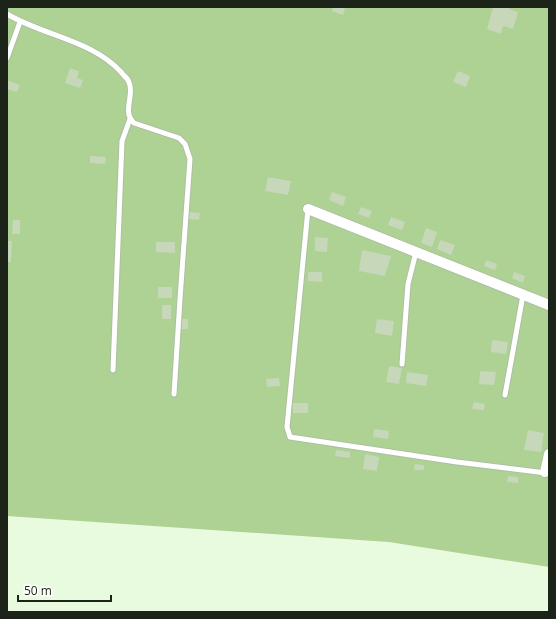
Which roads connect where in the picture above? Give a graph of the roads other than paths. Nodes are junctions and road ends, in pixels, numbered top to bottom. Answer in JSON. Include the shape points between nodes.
{"nodes":[{"id":1,"x":7,"y":14,"type":"edge"},
{"id":2,"x":20,"y":22,"type":"junction"},
{"id":3,"x":7,"y":58,"type":"edge"},
{"id":4,"x":130,"y":119,"type":"junction"},
{"id":5,"x":308,"y":209,"type":"joint"},
{"id":6,"x":416,"y":252,"type":"junction"},
{"id":7,"x":523,"y":295,"type":"junction"},
{"id":8,"x":549,"y":305,"type":"edge"},
{"id":9,"x":402,"y":364,"type":"dead end"},
{"id":10,"x":113,"y":370,"type":"dead end"},
{"id":11,"x":174,"y":394,"type":"dead end"},
{"id":12,"x":505,"y":395,"type":"dead end"},
{"id":13,"x":549,"y":454,"type":"edge"},
{"id":14,"x":547,"y":473,"type":"edge"}],
"edges":[{"from":1,"to":2,"type":"lane"},
{"from":2,"to":3,"type":"lane"},
{"from":2,"to":4,"type":"lane","via":[[91,49],[114,65],[128,80]]},
{"from":4,"to":10,"type":"lane","via":[[122,141]]},
{"from":4,"to":11,"type":"lane","via":[[134,123],[179,138],[185,144],[190,159]]},
{"from":5,"to":6,"type":"street"},
{"from":5,"to":14,"type":"lane","via":[[287,427],[290,437]]},
{"from":6,"to":7,"type":"street"},
{"from":6,"to":9,"type":"lane","via":[[408,284]]},
{"from":7,"to":8,"type":"street"},
{"from":7,"to":12,"type":"lane"},
{"from":13,"to":14,"type":"street"}]}
